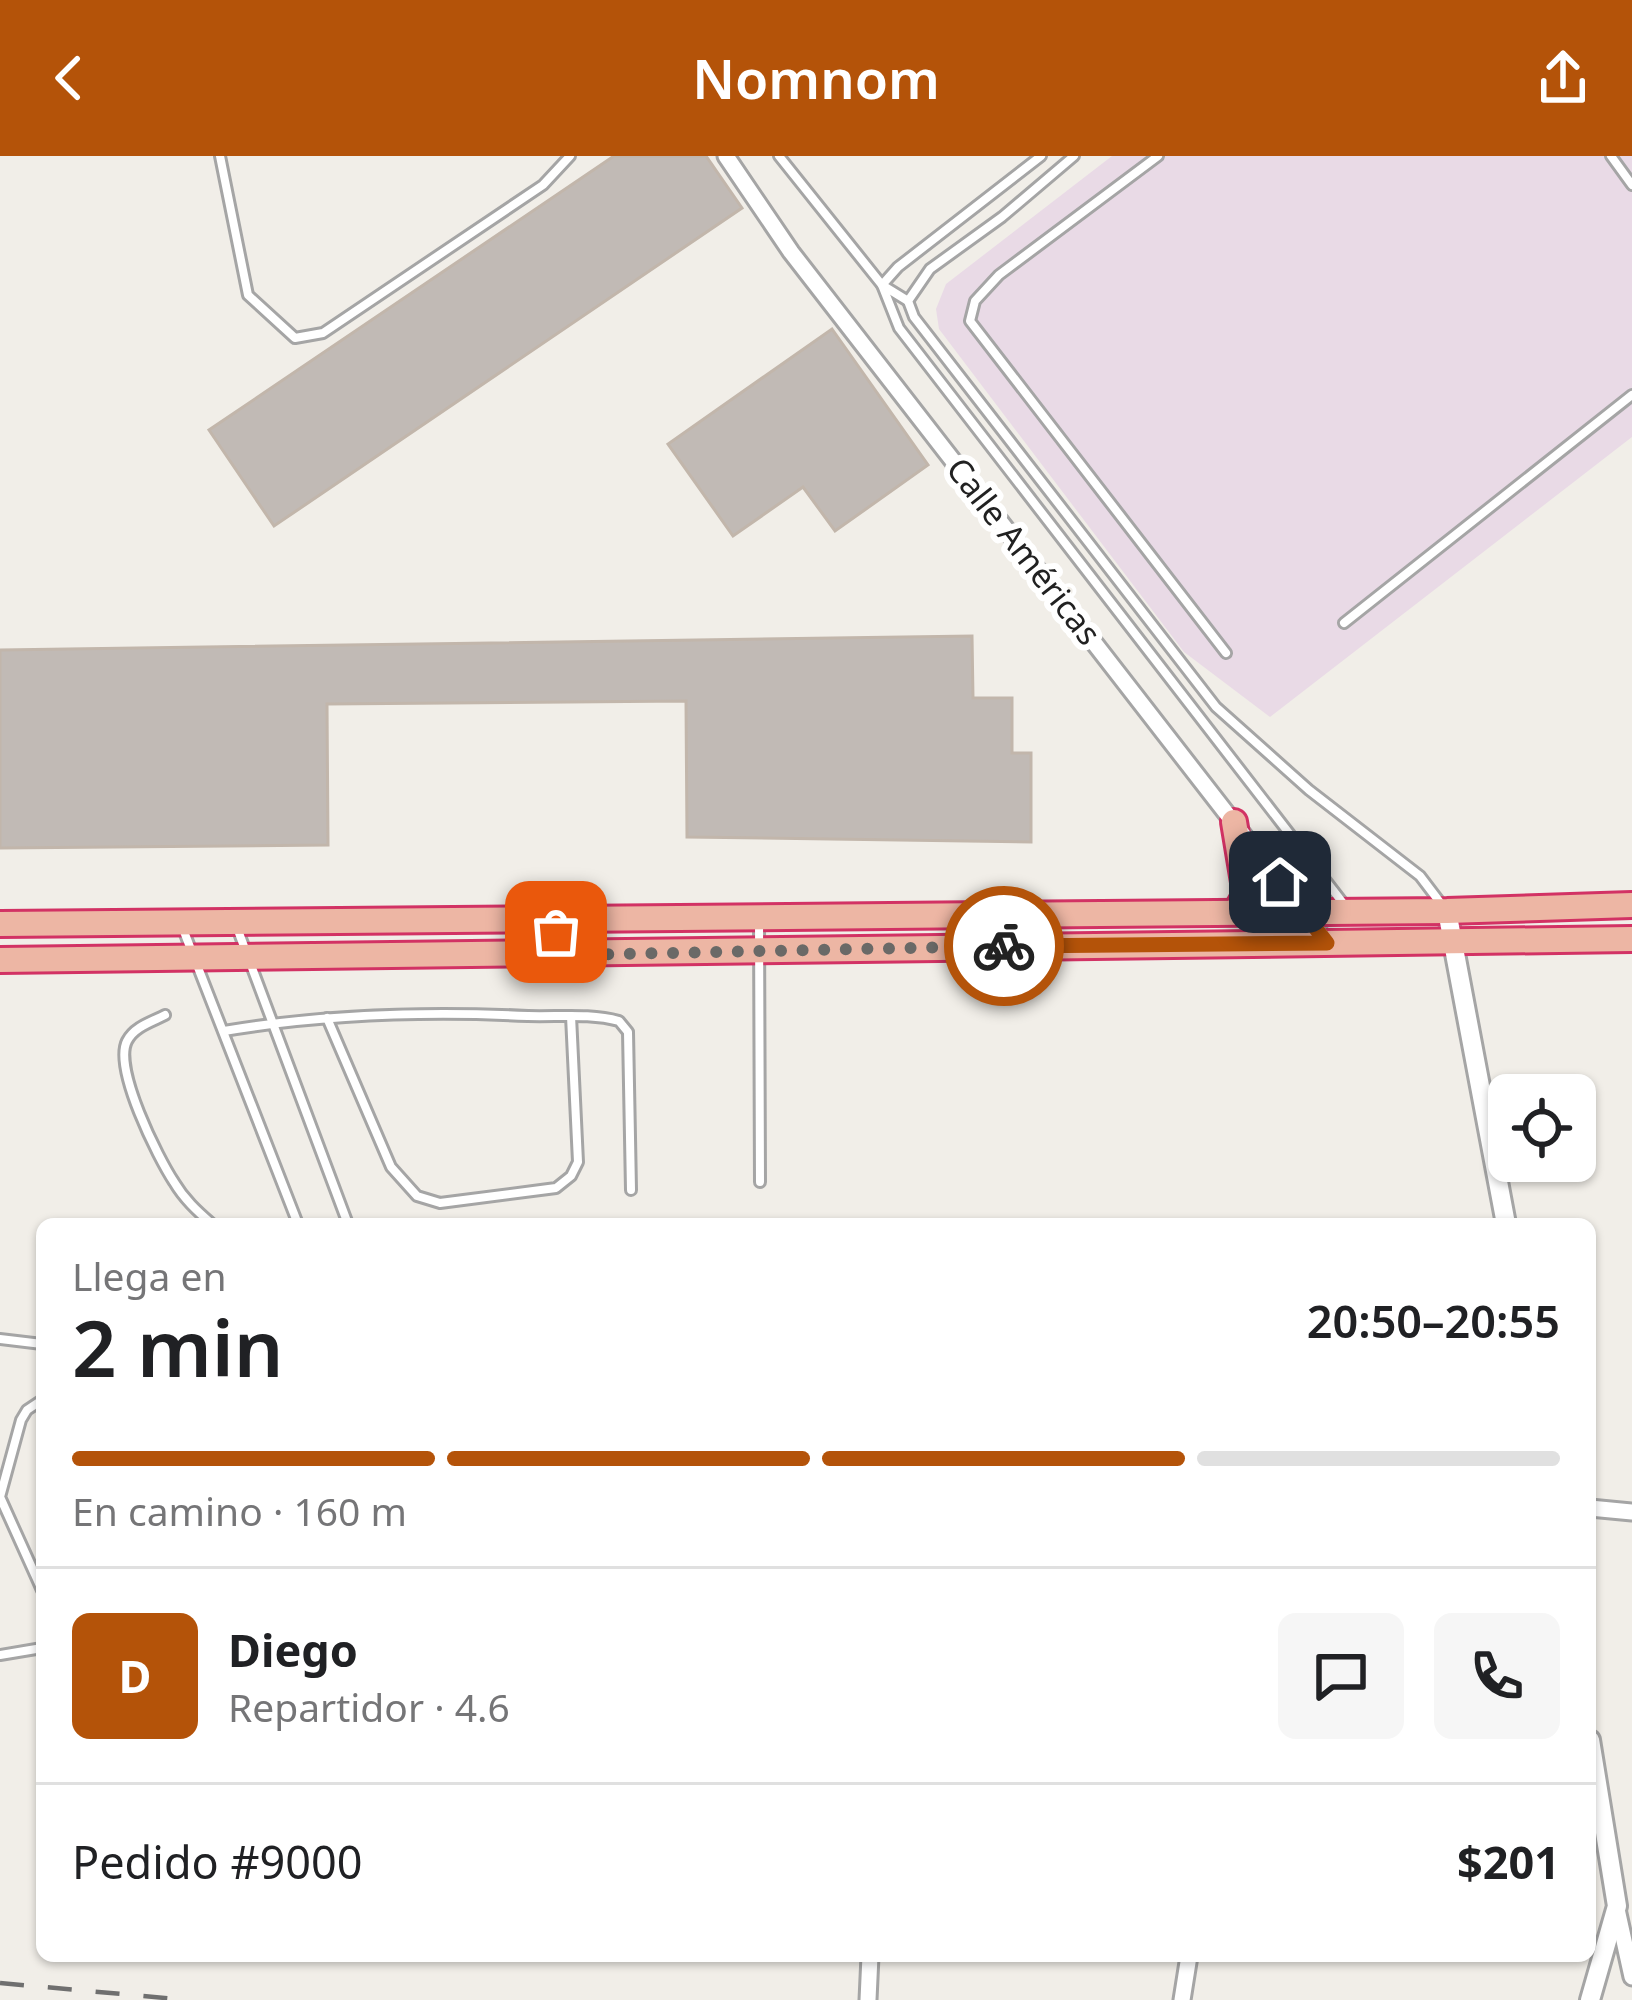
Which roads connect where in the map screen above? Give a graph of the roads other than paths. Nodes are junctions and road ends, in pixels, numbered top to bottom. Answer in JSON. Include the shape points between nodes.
{"nodes":[{"id":1,"x":220,"y":156,"type":"edge"},
{"id":2,"x":570,"y":156,"type":"edge"},
{"id":3,"x":725,"y":156,"type":"edge"},
{"id":4,"x":779,"y":156,"type":"edge"},
{"id":5,"x":1041,"y":156,"type":"edge"},
{"id":6,"x":1074,"y":156,"type":"edge"},
{"id":7,"x":1158,"y":156,"type":"edge"},
{"id":8,"x":1611,"y":156,"type":"edge"},
{"id":9,"x":1632,"y":185,"type":"edge"},
{"id":10,"x":882,"y":285,"type":"junction"},
{"id":11,"x":908,"y":301,"type":"junction"},
{"id":12,"x":1632,"y":395,"type":"edge"},
{"id":13,"x":1344,"y":623,"type":"dead end"},
{"id":14,"x":1226,"y":653,"type":"dead end"},
{"id":15,"x":1234,"y":822,"type":"junction"},
{"id":16,"x":1632,"y":905,"type":"edge"},
{"id":17,"x":1304,"y":911,"type":"junction"},
{"id":18,"x":1348,"y":911,"type":"junction"},
{"id":19,"x":1447,"y":911,"type":"junction"},
{"id":20,"x":1236,"y":912,"type":"junction"},
{"id":21,"x":759,"y":917,"type":"junction"},
{"id":22,"x":503,"y":918,"type":"junction"},
{"id":23,"x":561,"y":918,"type":"junction"},
{"id":24,"x":0,"y":924,"type":"edge"},
{"id":25,"x":181,"y":924,"type":"junction"},
{"id":26,"x":236,"y":924,"type":"junction"},
{"id":27,"x":1632,"y":939,"type":"edge"},
{"id":28,"x":1327,"y":943,"type":"junction"},
{"id":29,"x":1372,"y":943,"type":"junction"},
{"id":30,"x":1453,"y":943,"type":"junction"},
{"id":31,"x":760,"y":952,"type":"junction"},
{"id":32,"x":502,"y":954,"type":"junction"},
{"id":33,"x":573,"y":955,"type":"junction"},
{"id":34,"x":246,"y":957,"type":"junction"},
{"id":35,"x":196,"y":958,"type":"junction"},
{"id":36,"x":0,"y":959,"type":"edge"},
{"id":37,"x":165,"y":1016,"type":"dead end"},
{"id":38,"x":572,"y":1016,"type":"junction"},
{"id":39,"x":327,"y":1018,"type":"junction"},
{"id":40,"x":271,"y":1023,"type":"junction"},
{"id":41,"x":224,"y":1030,"type":"junction"},
{"id":42,"x":760,"y":1182,"type":"dead end"},
{"id":43,"x":631,"y":1190,"type":"dead end"},
{"id":44,"x":205,"y":1218,"type":"edge"},
{"id":45,"x":296,"y":1218,"type":"edge"},
{"id":46,"x":346,"y":1218,"type":"edge"},
{"id":47,"x":1504,"y":1218,"type":"edge"},
{"id":48,"x":0,"y":1339,"type":"edge"},
{"id":49,"x":36,"y":1343,"type":"edge"},
{"id":50,"x":36,"y":1404,"type":"edge"},
{"id":51,"x":1596,"y":1509,"type":"edge"},
{"id":52,"x":1632,"y":1512,"type":"edge"},
{"id":53,"x":36,"y":1577,"type":"edge"},
{"id":54,"x":36,"y":1649,"type":"edge"},
{"id":55,"x":0,"y":1655,"type":"edge"},
{"id":56,"x":1596,"y":1777,"type":"edge"},
{"id":57,"x":1617,"y":1906,"type":"junction"},
{"id":58,"x":870,"y":1962,"type":"edge"},
{"id":59,"x":1188,"y":1962,"type":"edge"},
{"id":60,"x":1632,"y":1977,"type":"edge"},
{"id":61,"x":868,"y":2000,"type":"edge"},
{"id":62,"x":1182,"y":2000,"type":"edge"},
{"id":63,"x":1590,"y":2000,"type":"edge"}],
"edges":[{"from":1,"to":2,"type":"lane","via":[[248,295],[295,338],[323,333],[543,185]]},
{"from":3,"to":15,"type":"street","name":"Calle Américas"},
{"from":4,"to":10,"type":"lane"},
{"from":5,"to":10,"type":"lane"},
{"from":6,"to":11,"type":"lane","via":[[930,269]]},
{"from":7,"to":14,"type":"lane","via":[[999,275],[975,301],[970,321]]},
{"from":8,"to":9,"type":"lane"},
{"from":10,"to":11,"type":"lane"},
{"from":10,"to":18,"type":"lane","via":[[899,328]]},
{"from":11,"to":19,"type":"lane","via":[[947,363],[1216,707],[1420,876]]},
{"from":12,"to":13,"type":"lane"},
{"from":15,"to":17,"type":"street","name":"Calle Américas"},
{"from":15,"to":20,"type":"highway","via":[[1246,894]]},
{"from":16,"to":19,"type":"highway"},
{"from":17,"to":18,"type":"highway"},
{"from":17,"to":20,"type":"highway"},
{"from":17,"to":28,"type":"street","name":"Calle Américas"},
{"from":18,"to":19,"type":"highway"},
{"from":18,"to":29,"type":"lane"},
{"from":19,"to":30,"type":"street"},
{"from":20,"to":21,"type":"highway"},
{"from":21,"to":23,"type":"highway"},
{"from":21,"to":31,"type":"lane"},
{"from":22,"to":23,"type":"highway"},
{"from":22,"to":26,"type":"highway"},
{"from":22,"to":32,"type":"highway","via":[[512,937]]},
{"from":23,"to":33,"type":"highway","via":[[557,938]]},
{"from":24,"to":25,"type":"highway"},
{"from":25,"to":26,"type":"highway"},
{"from":25,"to":35,"type":"lane"},
{"from":26,"to":34,"type":"lane"},
{"from":27,"to":30,"type":"highway"},
{"from":28,"to":29,"type":"highway"},
{"from":28,"to":31,"type":"highway"},
{"from":29,"to":30,"type":"highway"},
{"from":30,"to":47,"type":"street"},
{"from":31,"to":33,"type":"highway"},
{"from":31,"to":42,"type":"lane"},
{"from":32,"to":33,"type":"highway"},
{"from":32,"to":34,"type":"highway"},
{"from":34,"to":35,"type":"highway"},
{"from":34,"to":40,"type":"lane"},
{"from":35,"to":36,"type":"highway"},
{"from":35,"to":41,"type":"lane"},
{"from":37,"to":44,"type":"lane","via":[[133,1033],[123,1056],[156,1150]]},
{"from":38,"to":39,"type":"lane"},
{"from":38,"to":39,"type":"lane","via":[[578,1162],[571,1176],[556,1188],[440,1203],[400,1180]]},
{"from":38,"to":43,"type":"lane","via":[[612,1019],[628,1032]]},
{"from":39,"to":40,"type":"lane"},
{"from":40,"to":41,"type":"lane"},
{"from":40,"to":46,"type":"lane"},
{"from":41,"to":45,"type":"lane"},
{"from":48,"to":49,"type":"lane"},
{"from":50,"to":53,"type":"lane","via":[[21,1420],[0,1497]]},
{"from":51,"to":52,"type":"street"},
{"from":54,"to":55,"type":"lane"},
{"from":56,"to":57,"type":"street"},
{"from":57,"to":60,"type":"street"},
{"from":57,"to":63,"type":"street"},
{"from":58,"to":61,"type":"street"},
{"from":59,"to":62,"type":"street"}]}
